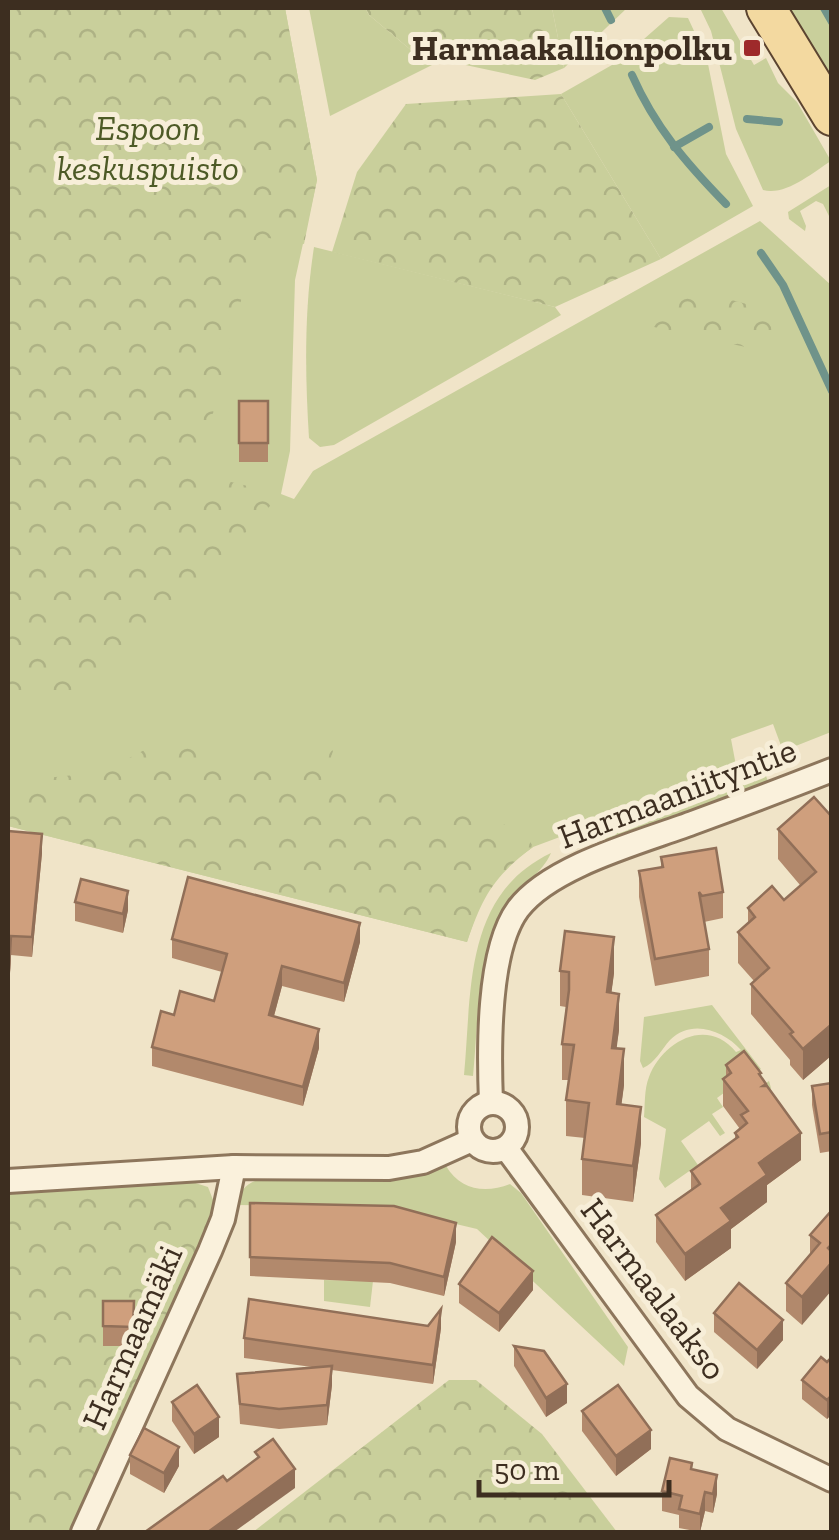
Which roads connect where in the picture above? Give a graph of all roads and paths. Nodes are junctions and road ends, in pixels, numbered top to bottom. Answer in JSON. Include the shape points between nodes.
{"nodes":[{"id":1,"x":766,"y":8,"type":"edge"},
{"id":2,"x":832,"y":116,"type":"edge"},
{"id":3,"x":832,"y":770,"type":"edge"},
{"id":4,"x":491,"y":1103,"type":"junction"},
{"id":5,"x":472,"y":1140,"type":"junction"},
{"id":6,"x":506,"y":1148,"type":"junction"},
{"id":7,"x":234,"y":1167,"type":"junction"},
{"id":8,"x":8,"y":1181,"type":"edge"},
{"id":9,"x":832,"y":1480,"type":"edge"},
{"id":10,"x":82,"y":1532,"type":"edge"}],
"edges":[{"from":1,"to":2,"type":"main road"},
{"from":3,"to":4,"type":"street","name":"Harmaaniityntie","via":[[584,864],[545,884],[519,908],[496,978]]},
{"from":4,"to":5,"type":"street","name":"Harmaaniityntie","via":[[472,1114]]},
{"from":4,"to":6,"type":"street","via":[[508,1108],[516,1120]]},
{"from":5,"to":6,"type":"street","via":[[486,1150]]},
{"from":5,"to":7,"type":"street","via":[[423,1162],[389,1168]]},
{"from":6,"to":9,"type":"street","name":"Harmaalaakso","via":[[688,1396],[727,1430]]},
{"from":7,"to":8,"type":"street"},
{"from":7,"to":10,"type":"street","name":"Harmaamäki","via":[[210,1251]]}]}
